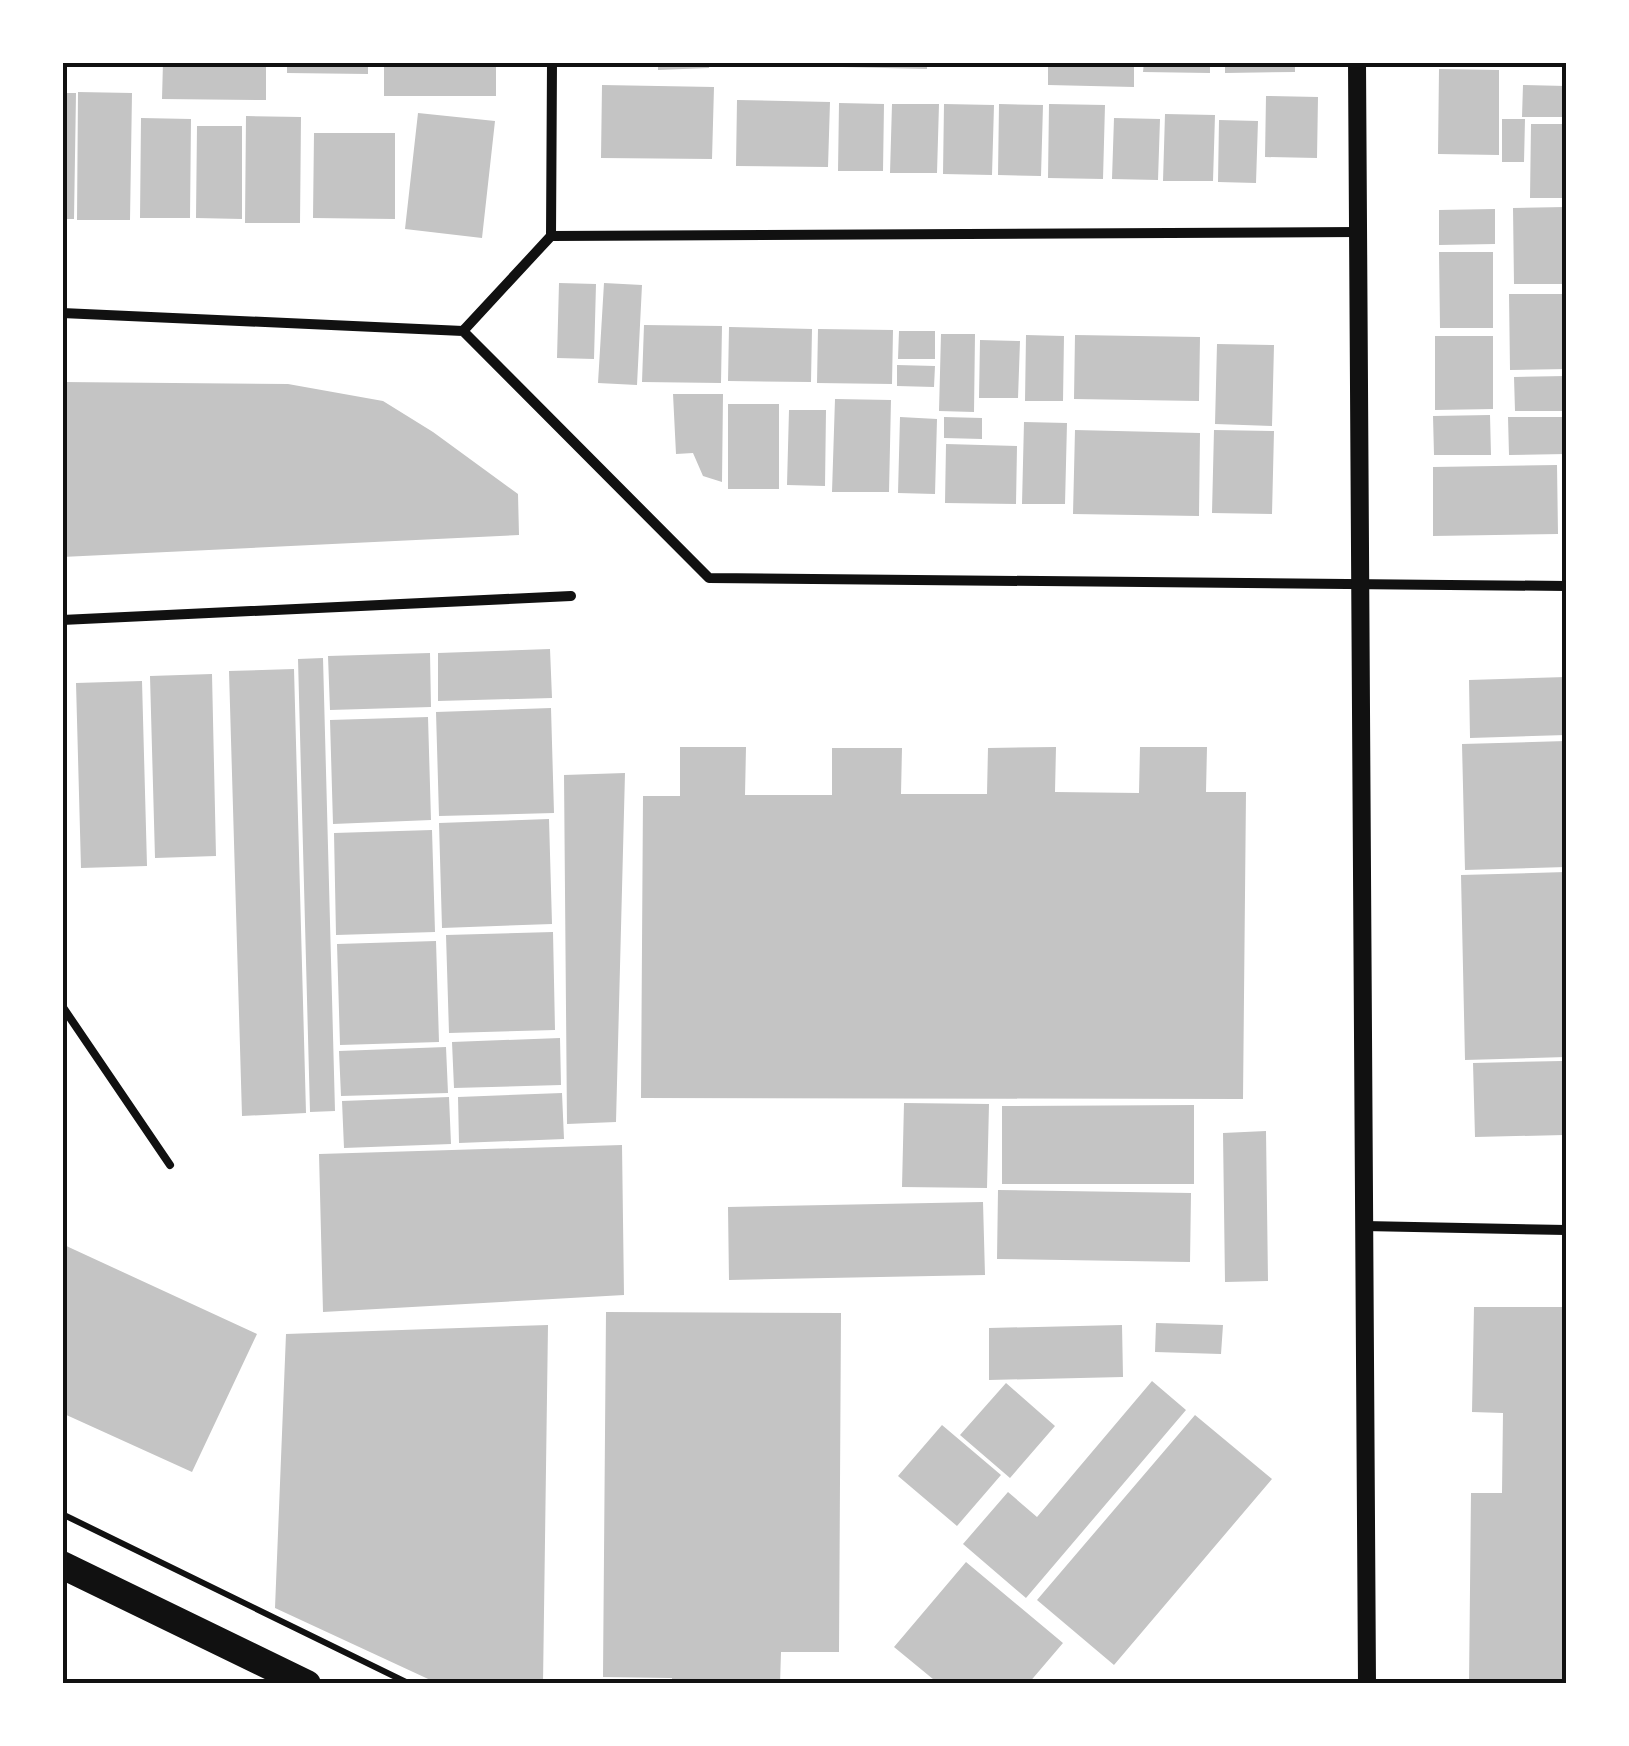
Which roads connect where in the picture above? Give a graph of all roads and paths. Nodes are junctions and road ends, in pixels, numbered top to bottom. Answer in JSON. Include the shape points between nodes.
{"nodes":[{"id":1,"x":552,"y":62,"type":"edge"},
{"id":2,"x":1356,"y":62,"type":"edge"},
{"id":3,"x":1358,"y":232,"type":"junction"},
{"id":4,"x":551,"y":236,"type":"junction"},
{"id":5,"x":62,"y":313,"type":"edge"},
{"id":6,"x":463,"y":332,"type":"junction"},
{"id":7,"x":1360,"y":584,"type":"junction"},
{"id":8,"x":1566,"y":586,"type":"edge"},
{"id":9,"x":571,"y":596,"type":"dead end"},
{"id":10,"x":62,"y":620,"type":"edge"},
{"id":11,"x":62,"y":1006,"type":"edge"},
{"id":12,"x":170,"y":1165,"type":"dead end"},
{"id":13,"x":1364,"y":1226,"type":"junction"},
{"id":14,"x":1566,"y":1230,"type":"edge"},
{"id":15,"x":62,"y":1514,"type":"edge"},
{"id":16,"x":62,"y":1565,"type":"edge"},
{"id":17,"x":307,"y":1684,"type":"edge"},
{"id":18,"x":410,"y":1684,"type":"edge"},
{"id":19,"x":1367,"y":1684,"type":"edge"}],
"edges":[{"from":1,"to":4,"type":"street"},
{"from":2,"to":3,"type":"street"},
{"from":3,"to":4,"type":"street"},
{"from":3,"to":7,"type":"street"},
{"from":4,"to":6,"type":"street"},
{"from":5,"to":6,"type":"street"},
{"from":6,"to":7,"type":"street","via":[[710,578]]},
{"from":7,"to":8,"type":"street"},
{"from":7,"to":13,"type":"street"},
{"from":9,"to":10,"type":"street"},
{"from":11,"to":12,"type":"lane"},
{"from":13,"to":14,"type":"street"},
{"from":13,"to":19,"type":"street"},
{"from":15,"to":18,"type":"path"},
{"from":16,"to":17,"type":"highway"}]}
